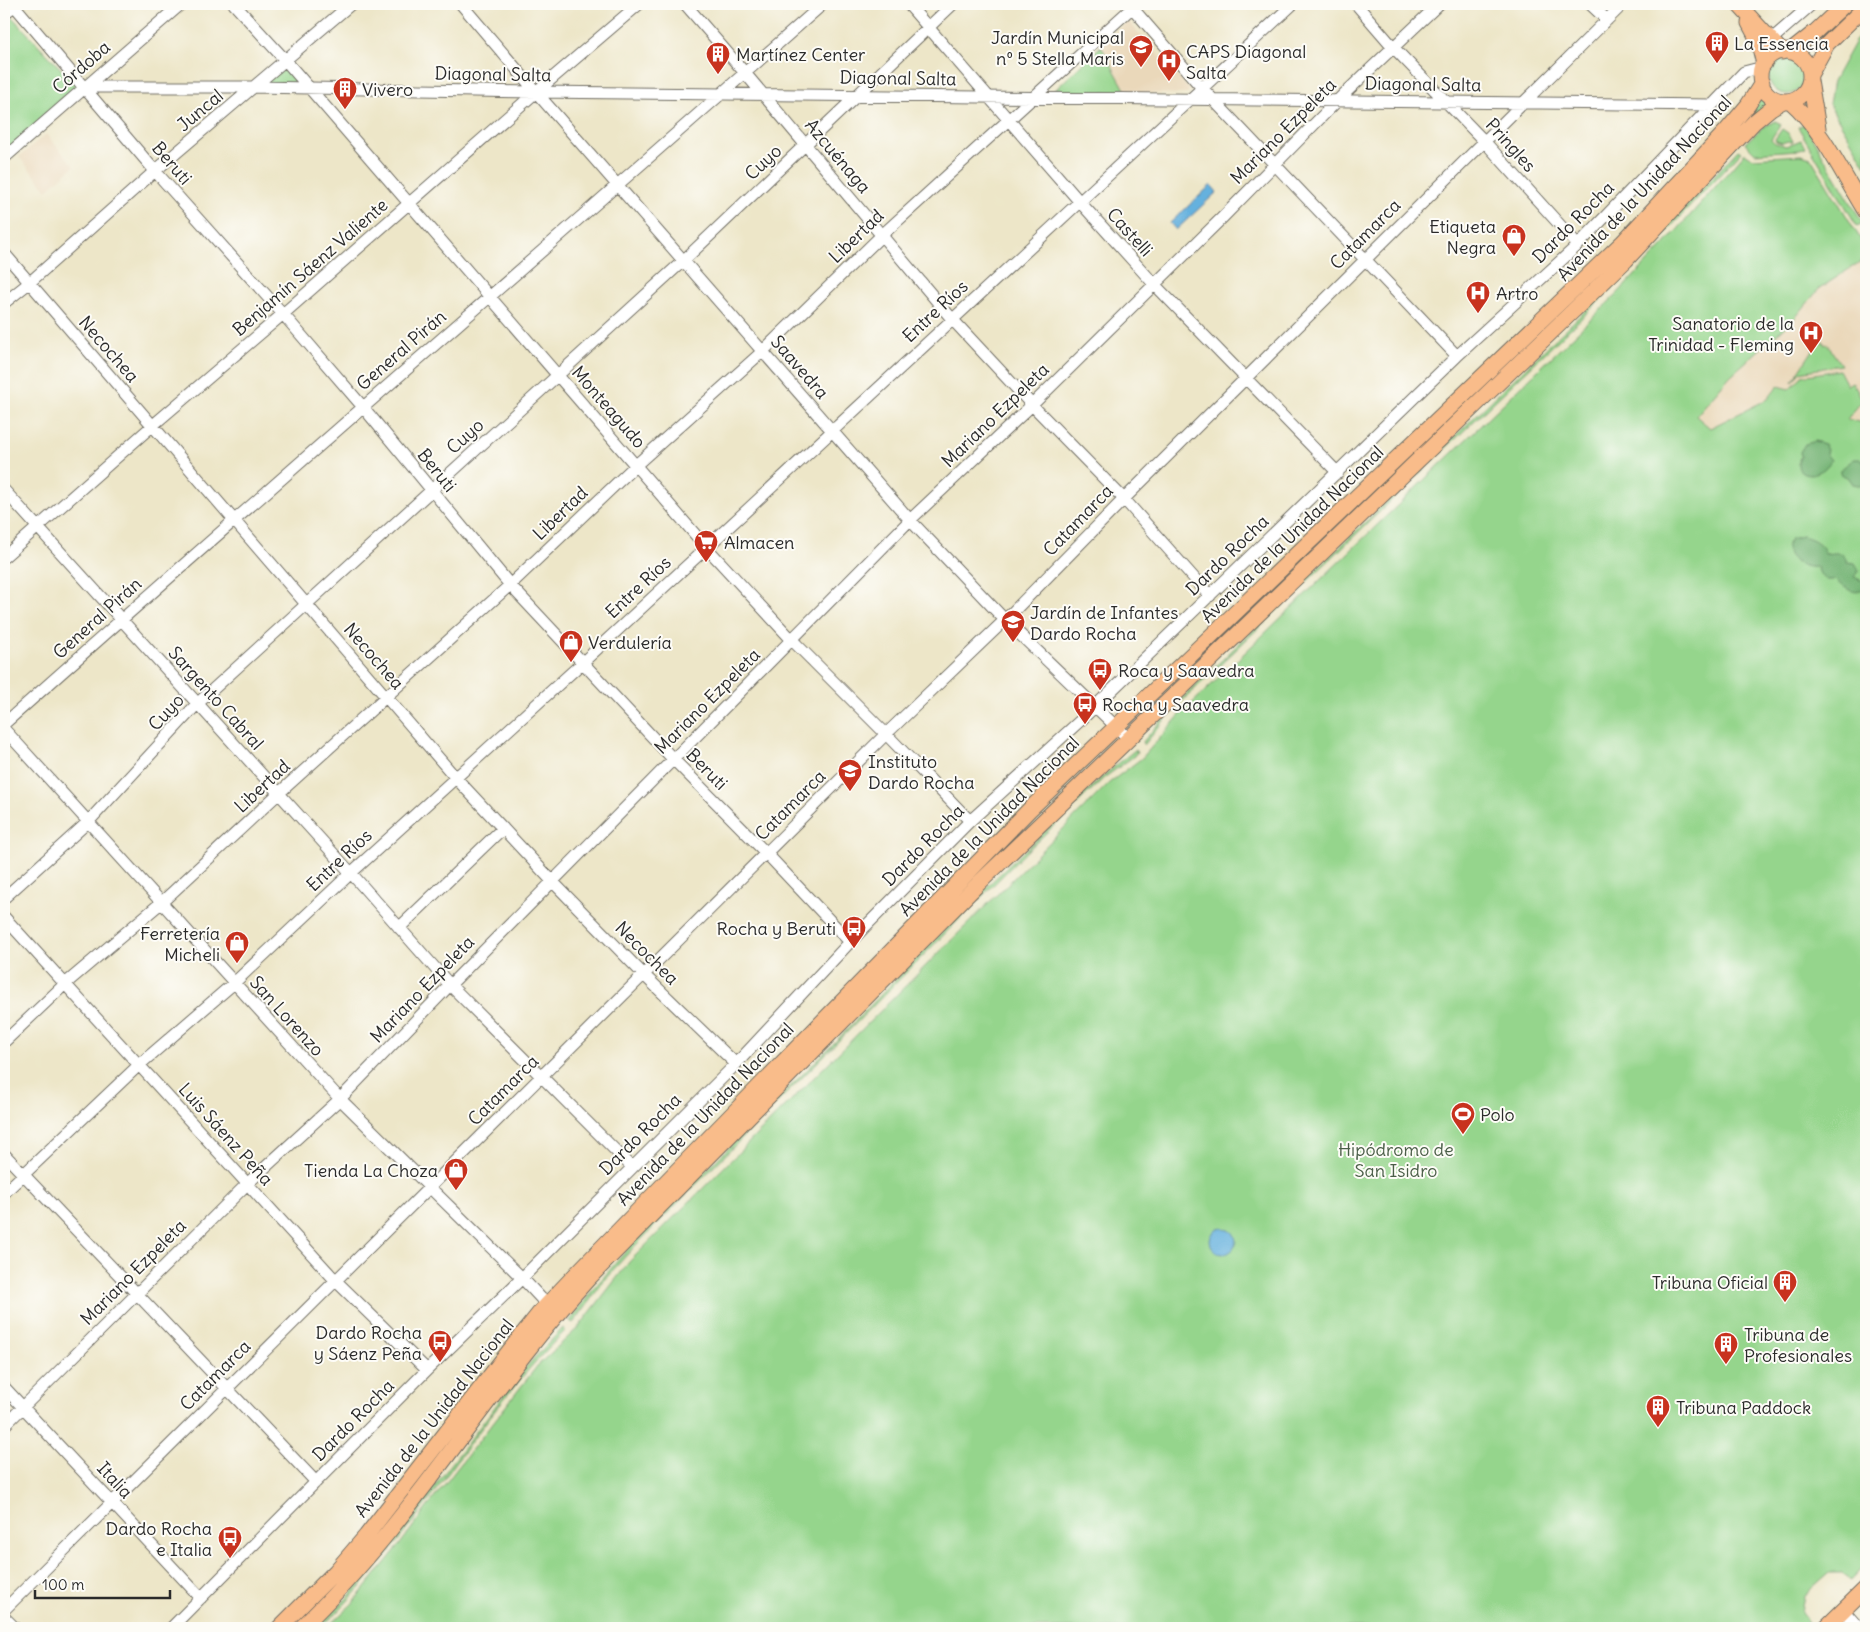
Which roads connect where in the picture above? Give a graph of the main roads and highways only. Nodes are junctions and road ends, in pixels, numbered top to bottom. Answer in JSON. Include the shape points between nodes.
{"nodes":[{"id":1,"x":1844,"y":4,"type":"edge"},
{"id":2,"x":1866,"y":6,"type":"edge"},
{"id":3,"x":1740,"y":7,"type":"edge"},
{"id":4,"x":1786,"y":52,"type":"junction"},
{"id":5,"x":1763,"y":65,"type":"junction"},
{"id":6,"x":1810,"y":78,"type":"junction"},
{"id":7,"x":1762,"y":83,"type":"junction"},
{"id":8,"x":1786,"y":101,"type":"junction"},
{"id":9,"x":1818,"y":132,"type":"junction"},
{"id":10,"x":1866,"y":212,"type":"edge"},
{"id":11,"x":552,"y":1310,"type":"junction"},
{"id":12,"x":1866,"y":1588,"type":"edge"},
{"id":13,"x":279,"y":1628,"type":"edge"},
{"id":14,"x":301,"y":1628,"type":"edge"},
{"id":15,"x":1825,"y":1628,"type":"edge"}],
"edges":[{"from":1,"to":4,"type":"main road","via":[[1815,32]]},
{"from":2,"to":6,"type":"main road","via":[[1827,44]]},
{"from":3,"to":4,"type":"main road"},
{"from":3,"to":5,"type":"main road","via":[[1758,40]]},
{"from":4,"to":5,"type":"main road","via":[[1767,59]]},
{"from":4,"to":6,"type":"main road","via":[[1803,59]]},
{"from":5,"to":7,"type":"main road"},
{"from":6,"to":8,"type":"main road","via":[[1803,94]]},
{"from":6,"to":9,"type":"main road"},
{"from":7,"to":8,"type":"main road","via":[[1771,96]]},
{"from":7,"to":11,"type":"main road","name":"Avenida de la Unidad Nacional","via":[[1727,130],[1622,244],[1030,809],[754,1090]]},
{"from":8,"to":9,"type":"main road","via":[[1805,114]]},
{"from":8,"to":11,"type":"main road","name":"Avenida de la Unidad Nacional","via":[[1754,122],[1626,260],[972,890],[588,1279]]},
{"from":9,"to":10,"type":"main road"},
{"from":11,"to":13,"type":"main road","name":"Avenida de la Unidad Nacional","via":[[475,1393],[330,1578]]},
{"from":11,"to":14,"type":"main road","name":"Avenida de la Unidad Nacional","via":[[417,1495],[355,1572]]},
{"from":12,"to":15,"type":"main road"}]}
